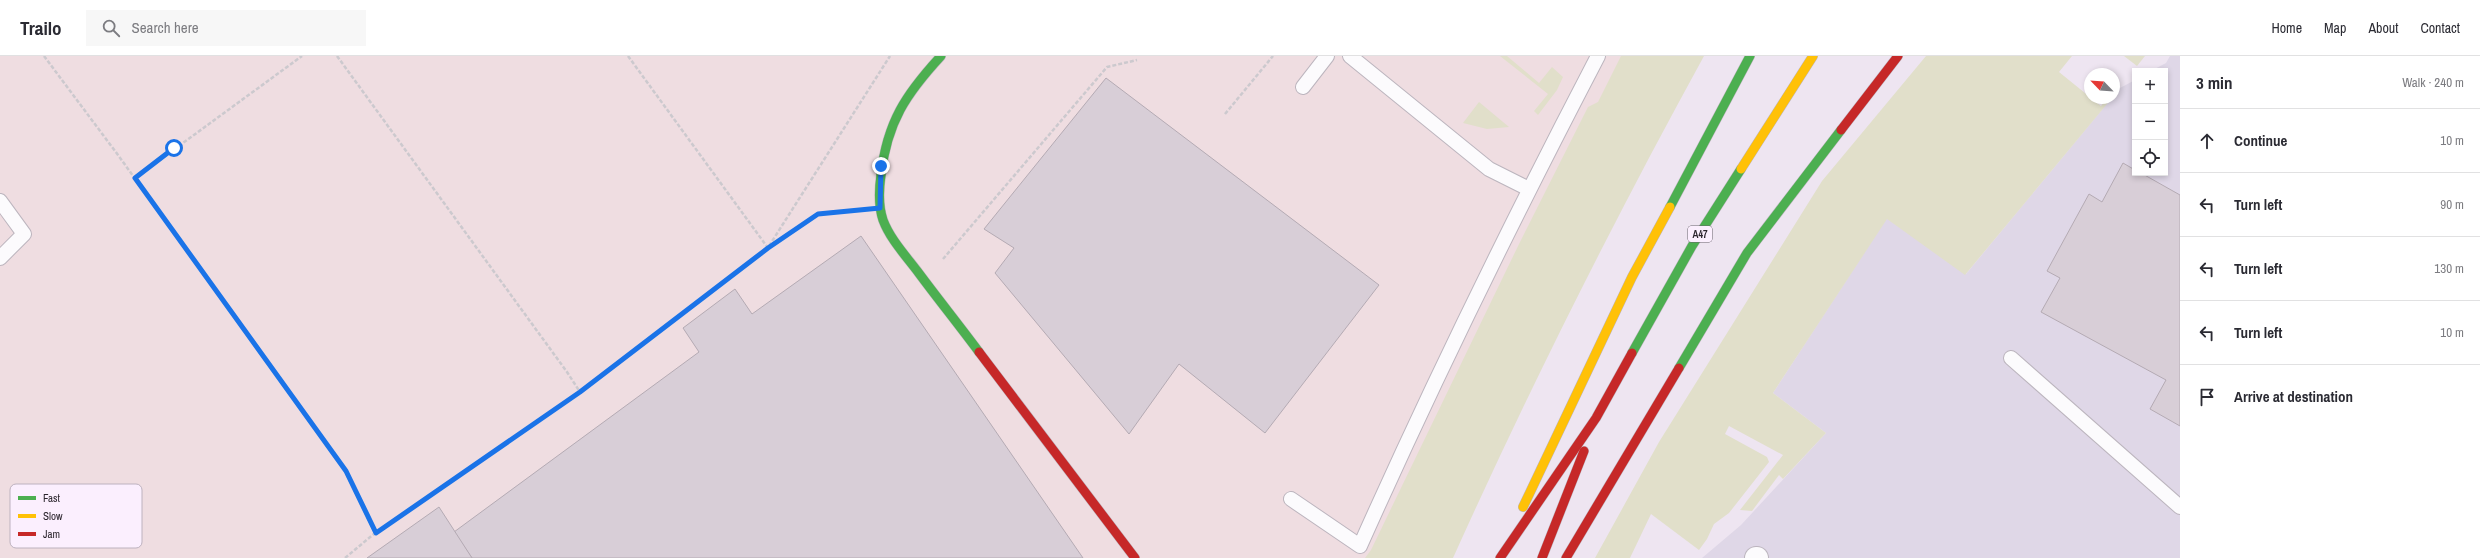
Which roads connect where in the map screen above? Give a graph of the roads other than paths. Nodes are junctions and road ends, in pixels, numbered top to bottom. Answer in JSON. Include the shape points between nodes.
{"nodes":[{"id":1,"x":941,"y":56,"type":"edge"},
{"id":2,"x":1327,"y":56,"type":"edge"},
{"id":3,"x":1350,"y":56,"type":"edge"},
{"id":4,"x":1598,"y":56,"type":"edge"},
{"id":5,"x":1750,"y":56,"type":"edge"},
{"id":6,"x":1812,"y":56,"type":"edge"},
{"id":7,"x":1898,"y":56,"type":"edge"},
{"id":8,"x":1303,"y":87,"type":"dead end"},
{"id":9,"x":1529,"y":189,"type":"junction"},
{"id":10,"x":0,"y":201,"type":"edge"},
{"id":11,"x":0,"y":258,"type":"edge"},
{"id":12,"x":2011,"y":358,"type":"dead end"},
{"id":13,"x":1596,"y":418,"type":"junction"},
{"id":14,"x":1291,"y":499,"type":"dead end"},
{"id":15,"x":2180,"y":506,"type":"edge"},
{"id":16,"x":1135,"y":558,"type":"edge"},
{"id":17,"x":1499,"y":558,"type":"edge"},
{"id":18,"x":1542,"y":558,"type":"edge"},
{"id":19,"x":1566,"y":558,"type":"edge"}],
"edges":[{"from":1,"to":16,"type":"main road","via":[[901,104],[887,132],[881,166],[880,208],[884,221],[896,243]]},
{"from":2,"to":8,"type":"lane"},
{"from":3,"to":9,"type":"lane","via":[[1489,169]]},
{"from":4,"to":9,"type":"lane"},
{"from":5,"to":17,"type":"main road","via":[[1632,277]]},
{"from":6,"to":13,"type":"main road","number":"A47","via":[[1692,246]]},
{"from":7,"to":19,"type":"main road","via":[[1747,253]]},
{"from":9,"to":14,"type":"lane","via":[[1423,406],[1360,546]]},
{"from":10,"to":11,"type":"lane","via":[[24,234]]},
{"from":12,"to":15,"type":"lane"},
{"from":13,"to":17,"type":"main road","number":"A47"},
{"from":13,"to":18,"type":"main road","number":"A47"}]}
